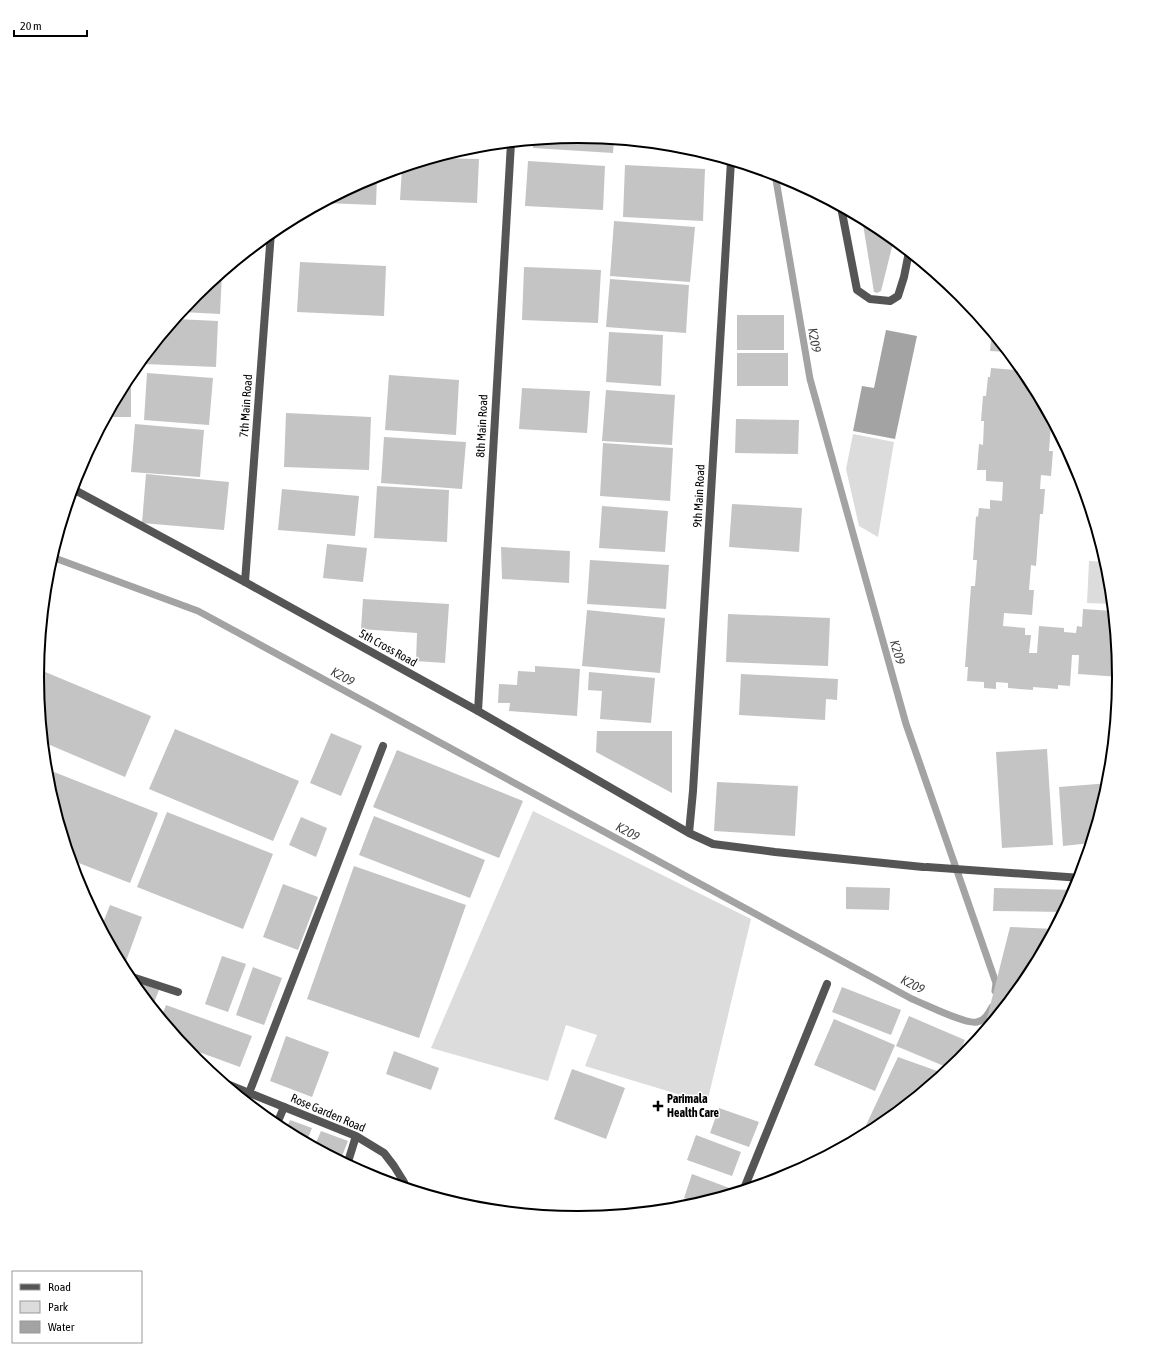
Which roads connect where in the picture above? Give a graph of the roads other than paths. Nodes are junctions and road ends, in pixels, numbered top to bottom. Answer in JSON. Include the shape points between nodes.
{"nodes":[{"id":1,"x":511,"y":148,"type":"edge"},
{"id":2,"x":731,"y":165,"type":"edge"},
{"id":3,"x":842,"y":213,"type":"edge"},
{"id":4,"x":270,"y":241,"type":"edge"},
{"id":5,"x":908,"y":256,"type":"edge"},
{"id":6,"x":78,"y":492,"type":"edge"},
{"id":7,"x":245,"y":582,"type":"junction"},
{"id":8,"x":478,"y":711,"type":"junction"},
{"id":9,"x":383,"y":746,"type":"dead end"},
{"id":10,"x":688,"y":833,"type":"junction"},
{"id":11,"x":1074,"y":878,"type":"edge"},
{"id":12,"x":137,"y":979,"type":"edge"},
{"id":13,"x":827,"y":984,"type":"dead end"},
{"id":14,"x":178,"y":992,"type":"dead end"},
{"id":15,"x":237,"y":1088,"type":"edge"},
{"id":16,"x":248,"y":1093,"type":"junction"},
{"id":17,"x":284,"y":1107,"type":"junction"},
{"id":18,"x":279,"y":1120,"type":"edge"},
{"id":19,"x":356,"y":1136,"type":"junction"},
{"id":20,"x":349,"y":1160,"type":"edge"},
{"id":21,"x":404,"y":1183,"type":"edge"},
{"id":22,"x":745,"y":1185,"type":"edge"}],
"edges":[{"from":1,"to":8,"type":"street","name":"8th Main Road"},
{"from":2,"to":10,"type":"street","name":"9th Main Road","via":[[693,791]]},
{"from":3,"to":5,"type":"street","via":[[857,290],[870,299],[890,302],[898,296]]},
{"from":4,"to":7,"type":"street","name":"7th Main Road"},
{"from":6,"to":7,"type":"street","name":"5th Cross Road"},
{"from":7,"to":8,"type":"street","name":"5th Cross Road"},
{"from":8,"to":10,"type":"street","name":"5th Cross Road"},
{"from":9,"to":16,"type":"street"},
{"from":10,"to":11,"type":"street","name":"5th Cross Road","via":[[713,844],[775,852],[925,867]]},
{"from":12,"to":14,"type":"street"},
{"from":13,"to":22,"type":"street"},
{"from":15,"to":16,"type":"street","name":"Rose Garden Road"},
{"from":16,"to":17,"type":"street","name":"Rose Garden Road"},
{"from":17,"to":18,"type":"street"},
{"from":17,"to":19,"type":"street","name":"Rose Garden Road"},
{"from":19,"to":20,"type":"street"},
{"from":19,"to":21,"type":"street","name":"Rose Garden Road","via":[[384,1153]]}]}
